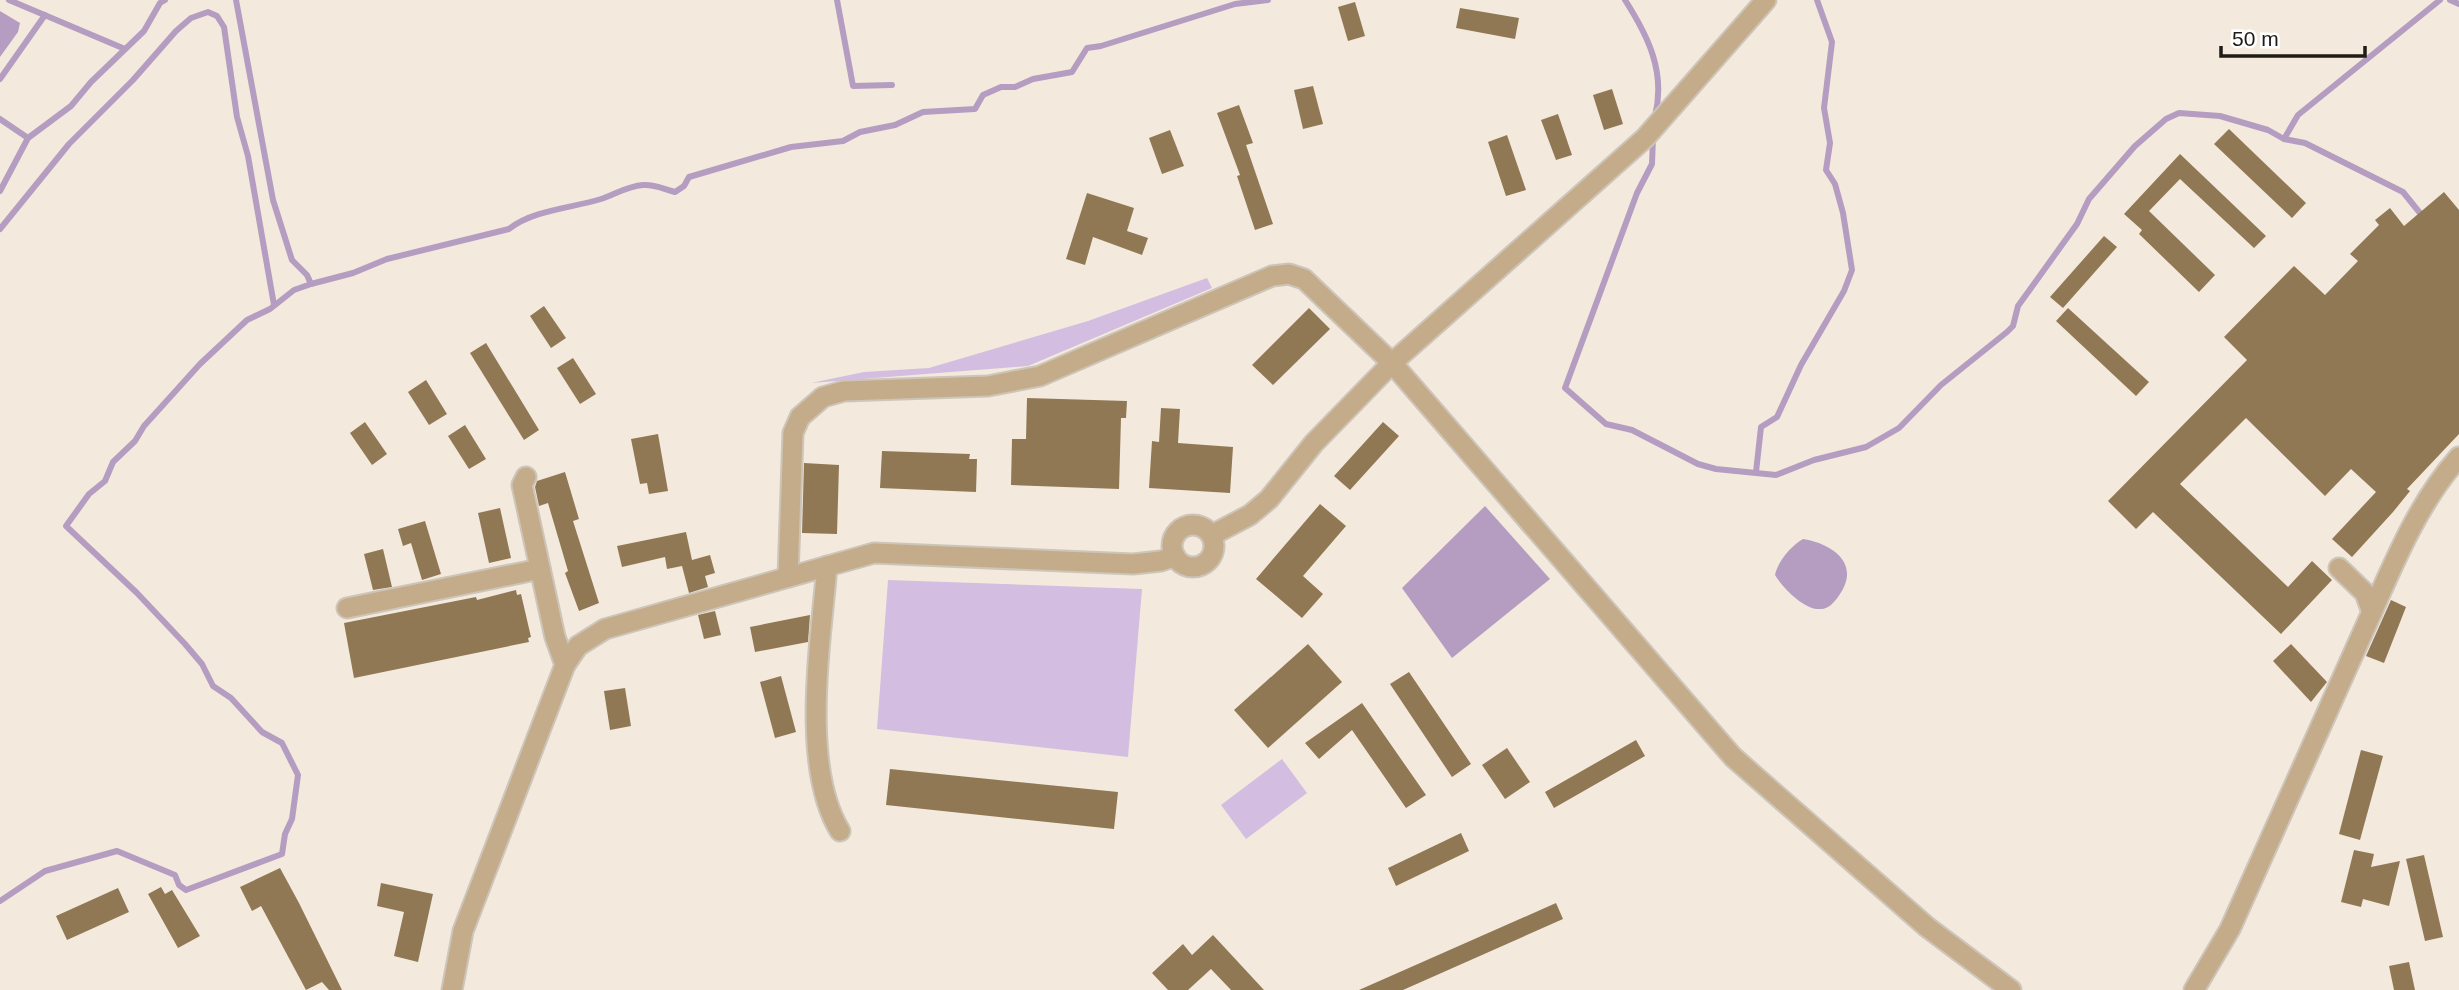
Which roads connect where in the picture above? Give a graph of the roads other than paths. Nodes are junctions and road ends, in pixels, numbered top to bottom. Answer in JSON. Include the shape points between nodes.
{"nodes":[{"id":1,"x":1766,"y":0,"type":"edge"},
{"id":2,"x":1392,"y":363,"type":"junction"},
{"id":3,"x":2459,"y":457,"type":"edge"},
{"id":4,"x":526,"y":477,"type":"dead end"},
{"id":5,"x":1212,"y":535,"type":"junction"},
{"id":6,"x":1175,"y":556,"type":"junction"},
{"id":7,"x":827,"y":566,"type":"junction"},
{"id":8,"x":2339,"y":568,"type":"dead end"},
{"id":9,"x":540,"y":569,"type":"junction"},
{"id":10,"x":788,"y":577,"type":"junction"},
{"id":11,"x":347,"y":608,"type":"dead end"},
{"id":12,"x":2372,"y":612,"type":"junction"},
{"id":13,"x":565,"y":664,"type":"junction"},
{"id":14,"x":840,"y":831,"type":"dead end"},
{"id":15,"x":452,"y":990,"type":"edge"},
{"id":16,"x":2011,"y":990,"type":"edge"},
{"id":17,"x":2194,"y":990,"type":"edge"}],
"edges":[{"from":1,"to":2,"type":"street","via":[[1645,138]]},
{"from":2,"to":5,"type":"street","via":[[1314,443],[1269,499]]},
{"from":2,"to":10,"type":"street","via":[[1304,279],[1289,274],[1238,289],[1040,376],[988,386],[860,389],[823,397],[800,417],[793,433]]},
{"from":2,"to":16,"type":"street","via":[[1733,757],[1927,927]]},
{"from":3,"to":12,"type":"street","via":[[2437,482]]},
{"from":4,"to":9,"type":"street","via":[[522,485]]},
{"from":5,"to":6,"type":"street","via":[[1193,524],[1180,529],[1172,542]]},
{"from":5,"to":6,"type":"street","via":[[1214,549],[1201,566],[1186,566]]},
{"from":6,"to":7,"type":"street","via":[[1133,564],[874,552]]},
{"from":7,"to":10,"type":"street"},
{"from":7,"to":14,"type":"street","via":[[817,748],[830,816]]},
{"from":8,"to":12,"type":"street","via":[[2365,593]]},
{"from":9,"to":11,"type":"street"},
{"from":9,"to":13,"type":"street"},
{"from":10,"to":13,"type":"street","via":[[605,629],[578,646]]},
{"from":12,"to":17,"type":"street","via":[[2230,929]]},
{"from":13,"to":15,"type":"street","via":[[463,931]]}]}
